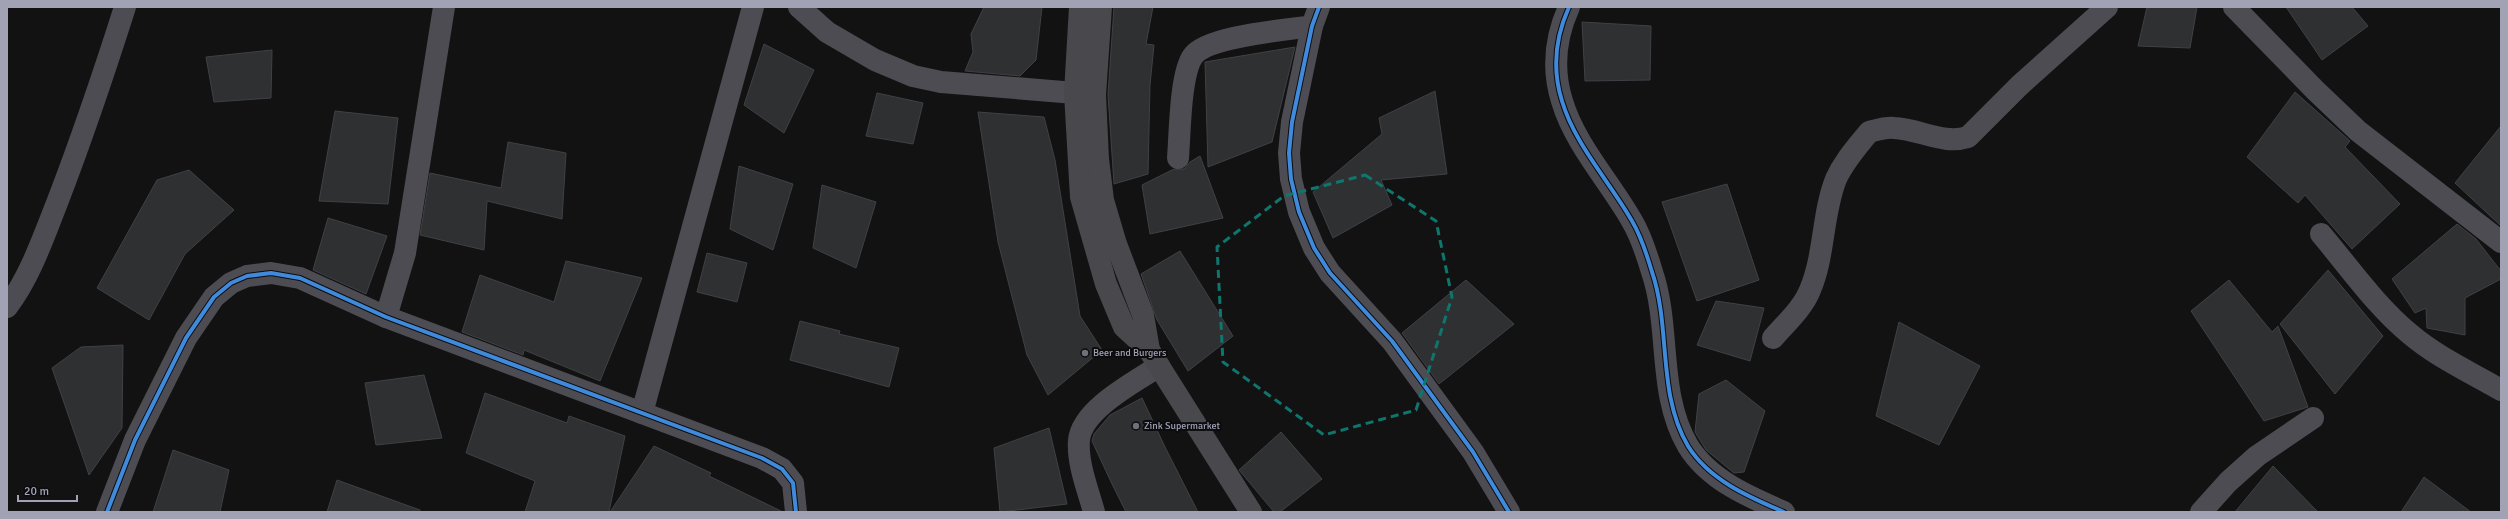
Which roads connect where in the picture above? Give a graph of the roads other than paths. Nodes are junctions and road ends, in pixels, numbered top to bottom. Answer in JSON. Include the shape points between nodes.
{"nodes":[{"id":1,"x":125,"y":7,"type":"edge"},
{"id":2,"x":444,"y":7,"type":"edge"},
{"id":3,"x":753,"y":7,"type":"edge"},
{"id":4,"x":799,"y":7,"type":"edge"},
{"id":5,"x":1080,"y":7,"type":"edge"},
{"id":6,"x":1101,"y":7,"type":"edge"},
{"id":7,"x":1569,"y":7,"type":"edge"},
{"id":8,"x":2107,"y":7,"type":"edge"},
{"id":9,"x":2234,"y":7,"type":"edge"},
{"id":10,"x":1315,"y":17,"type":"edge"},
{"id":11,"x":1075,"y":93,"type":"junction"},
{"id":12,"x":1178,"y":158,"type":"dead end"},
{"id":13,"x":2320,"y":234,"type":"dead end"},
{"id":14,"x":2501,"y":242,"type":"edge"},
{"id":15,"x":7,"y":307,"type":"edge"},
{"id":16,"x":386,"y":317,"type":"junction"},
{"id":17,"x":1773,"y":338,"type":"dead end"},
{"id":18,"x":1154,"y":358,"type":"junction"},
{"id":19,"x":2501,"y":390,"type":"edge"},
{"id":20,"x":642,"y":413,"type":"junction"},
{"id":21,"x":2313,"y":418,"type":"dead end"},
{"id":22,"x":107,"y":512,"type":"edge"},
{"id":23,"x":796,"y":512,"type":"edge"},
{"id":24,"x":1094,"y":512,"type":"edge"},
{"id":25,"x":1251,"y":512,"type":"edge"},
{"id":26,"x":1509,"y":512,"type":"edge"},
{"id":27,"x":1784,"y":512,"type":"edge"},
{"id":28,"x":2201,"y":512,"type":"edge"}],
"edges":[{"from":1,"to":15,"type":"street","via":[[89,120],[40,246],[16,296]]},
{"from":2,"to":16,"type":"street","via":[[405,253]]},
{"from":3,"to":20,"type":"street"},
{"from":4,"to":11,"type":"street","via":[[826,32],[875,60],[913,76],[942,82]]},
{"from":5,"to":11,"type":"main road"},
{"from":6,"to":18,"type":"main road","via":[[1095,95],[1103,200],[1116,244],[1143,315]]},
{"from":7,"to":27,"type":"street","via":[[1562,23],[1556,50],[1556,75],[1562,102],[1577,134],[1633,222],[1653,273],[1661,312],[1670,387],[1677,419],[1688,446],[1708,471],[1748,497]]},
{"from":8,"to":17,"type":"street","via":[[2019,86],[1968,137],[1957,141],[1946,140],[1894,128],[1869,132],[1850,156],[1836,180],[1810,290],[1801,306]]},
{"from":9,"to":14,"type":"street","via":[[2358,130]]},
{"from":10,"to":12,"type":"street","via":[[1218,41],[1196,52],[1187,70]]},
{"from":10,"to":26,"type":"street","via":[[1292,122],[1289,153],[1291,179],[1299,212],[1314,248],[1330,273],[1392,341],[1473,452]]},
{"from":11,"to":18,"type":"main road","via":[[1079,177],[1090,234],[1106,284],[1124,327]]},
{"from":13,"to":19,"type":"street","via":[[2410,334],[2435,353]]},
{"from":16,"to":20,"type":"street"},
{"from":16,"to":22,"type":"street","via":[[300,278],[271,273],[247,276],[231,283],[214,296],[186,338],[135,440]]},
{"from":18,"to":24,"type":"street","via":[[1097,410],[1081,429],[1079,442],[1082,468]]},
{"from":18,"to":25,"type":"main road"},
{"from":20,"to":23,"type":"street","via":[[762,458],[782,470],[793,483]]},
{"from":21,"to":28,"type":"street","via":[[2257,456],[2228,482]]}]}
